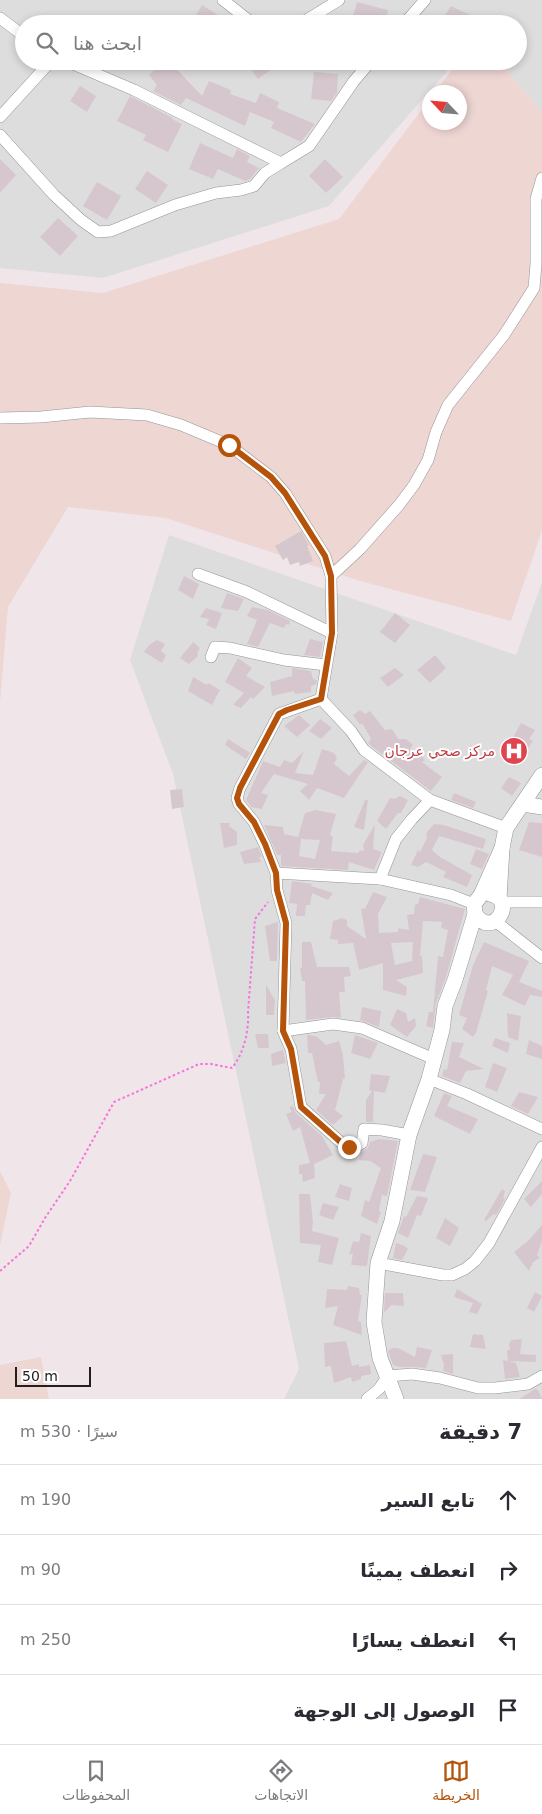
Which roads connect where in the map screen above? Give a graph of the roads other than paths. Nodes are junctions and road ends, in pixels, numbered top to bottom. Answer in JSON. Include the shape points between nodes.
{"nodes":[{"id":1,"x":223,"y":0,"type":"edge"},
{"id":2,"x":339,"y":0,"type":"edge"},
{"id":3,"x":425,"y":0,"type":"edge"},
{"id":4,"x":241,"y":15,"type":"edge"},
{"id":5,"x":315,"y":15,"type":"edge"},
{"id":6,"x":412,"y":15,"type":"edge"},
{"id":7,"x":0,"y":18,"type":"edge"},
{"id":8,"x":15,"y":29,"type":"edge"},
{"id":9,"x":43,"y":70,"type":"edge"},
{"id":10,"x":87,"y":70,"type":"edge"},
{"id":11,"x":363,"y":70,"type":"edge"},
{"id":12,"x":0,"y":116,"type":"edge"},
{"id":13,"x":0,"y":135,"type":"edge"},
{"id":14,"x":281,"y":163,"type":"junction"},
{"id":15,"x":542,"y":178,"type":"edge"},
{"id":16,"x":0,"y":418,"type":"edge"},
{"id":17,"x":198,"y":574,"type":"dead end"},
{"id":18,"x":331,"y":576,"type":"junction"},
{"id":19,"x":332,"y":633,"type":"junction"},
{"id":20,"x":211,"y":657,"type":"dead end"},
{"id":21,"x":326,"y":665,"type":"junction"},
{"id":22,"x":321,"y":699,"type":"junction"},
{"id":23,"x":542,"y":775,"type":"edge"},
{"id":24,"x":430,"y":800,"type":"junction"},
{"id":25,"x":523,"y":804,"type":"junction"},
{"id":26,"x":542,"y":807,"type":"edge"},
{"id":27,"x":506,"y":828,"type":"junction"},
{"id":28,"x":502,"y":848,"type":"junction"},
{"id":29,"x":276,"y":873,"type":"junction"},
{"id":30,"x":380,"y":879,"type":"junction"},
{"id":31,"x":500,"y":900,"type":"junction"},
{"id":32,"x":542,"y":902,"type":"edge"},
{"id":33,"x":477,"y":904,"type":"junction"},
{"id":34,"x":495,"y":921,"type":"junction"},
{"id":35,"x":542,"y":958,"type":"edge"},
{"id":36,"x":283,"y":1031,"type":"junction"},
{"id":37,"x":434,"y":1059,"type":"junction"},
{"id":38,"x":429,"y":1079,"type":"junction"},
{"id":39,"x":542,"y":1128,"type":"edge"},
{"id":40,"x":409,"y":1136,"type":"junction"},
{"id":41,"x":542,"y":1147,"type":"edge"},
{"id":42,"x":378,"y":1263,"type":"junction"},
{"id":43,"x":388,"y":1376,"type":"junction"},
{"id":44,"x":542,"y":1376,"type":"edge"},
{"id":45,"x":367,"y":1399,"type":"edge"},
{"id":46,"x":396,"y":1399,"type":"edge"}],
"edges":[{"from":1,"to":4,"type":"street"},
{"from":2,"to":5,"type":"street"},
{"from":3,"to":6,"type":"street"},
{"from":7,"to":8,"type":"street"},
{"from":9,"to":12,"type":"street"},
{"from":10,"to":14,"type":"street"},
{"from":11,"to":14,"type":"street","via":[[309,146]]},
{"from":13,"to":14,"type":"street","via":[[54,195],[98,232],[111,231],[175,204],[254,186],[265,173]]},
{"from":15,"to":18,"type":"street","via":[[536,199],[534,288],[504,334],[448,405],[428,460],[410,490],[360,549]]},
{"from":16,"to":18,"type":"street","via":[[90,412],[147,416],[181,425],[229,445],[271,477],[285,493],[325,556]]},
{"from":17,"to":19,"type":"street","via":[[247,592]]},
{"from":18,"to":19,"type":"street"},
{"from":19,"to":21,"type":"street"},
{"from":20,"to":21,"type":"street","via":[[215,647],[230,648]]},
{"from":21,"to":22,"type":"street"},
{"from":22,"to":24,"type":"street","via":[[364,750]]},
{"from":22,"to":29,"type":"street","via":[[279,714],[237,798],[254,822]]},
{"from":23,"to":25,"type":"street"},
{"from":24,"to":27,"type":"street"},
{"from":24,"to":30,"type":"street","via":[[396,839]]},
{"from":25,"to":26,"type":"street"},
{"from":25,"to":27,"type":"street"},
{"from":27,"to":28,"type":"street"},
{"from":28,"to":31,"type":"street"},
{"from":28,"to":33,"type":"street"},
{"from":29,"to":30,"type":"street"},
{"from":29,"to":36,"type":"street","via":[[286,923]]},
{"from":30,"to":33,"type":"street"},
{"from":31,"to":32,"type":"street"},
{"from":31,"to":33,"type":"street","via":[[487,893]]},
{"from":31,"to":34,"type":"street","via":[[502,913]]},
{"from":33,"to":34,"type":"street","via":[[478,918],[486,922]]},
{"from":33,"to":37,"type":"street","via":[[445,1006]]},
{"from":34,"to":35,"type":"street"},
{"from":36,"to":37,"type":"street","via":[[333,1024],[362,1028]]},
{"from":36,"to":40,"type":"street","via":[[291,1049],[301,1107],[345,1146],[355,1147],[362,1143],[364,1129]]},
{"from":37,"to":38,"type":"street"},
{"from":38,"to":39,"type":"street"},
{"from":38,"to":40,"type":"street"},
{"from":40,"to":42,"type":"street","via":[[392,1221]]},
{"from":41,"to":42,"type":"street","via":[[489,1244],[465,1269],[443,1275]]},
{"from":42,"to":43,"type":"street","via":[[374,1322],[380,1358]]},
{"from":43,"to":44,"type":"street","via":[[412,1374],[478,1388],[495,1388],[528,1384]]},
{"from":43,"to":45,"type":"street"},
{"from":43,"to":46,"type":"street"}]}
